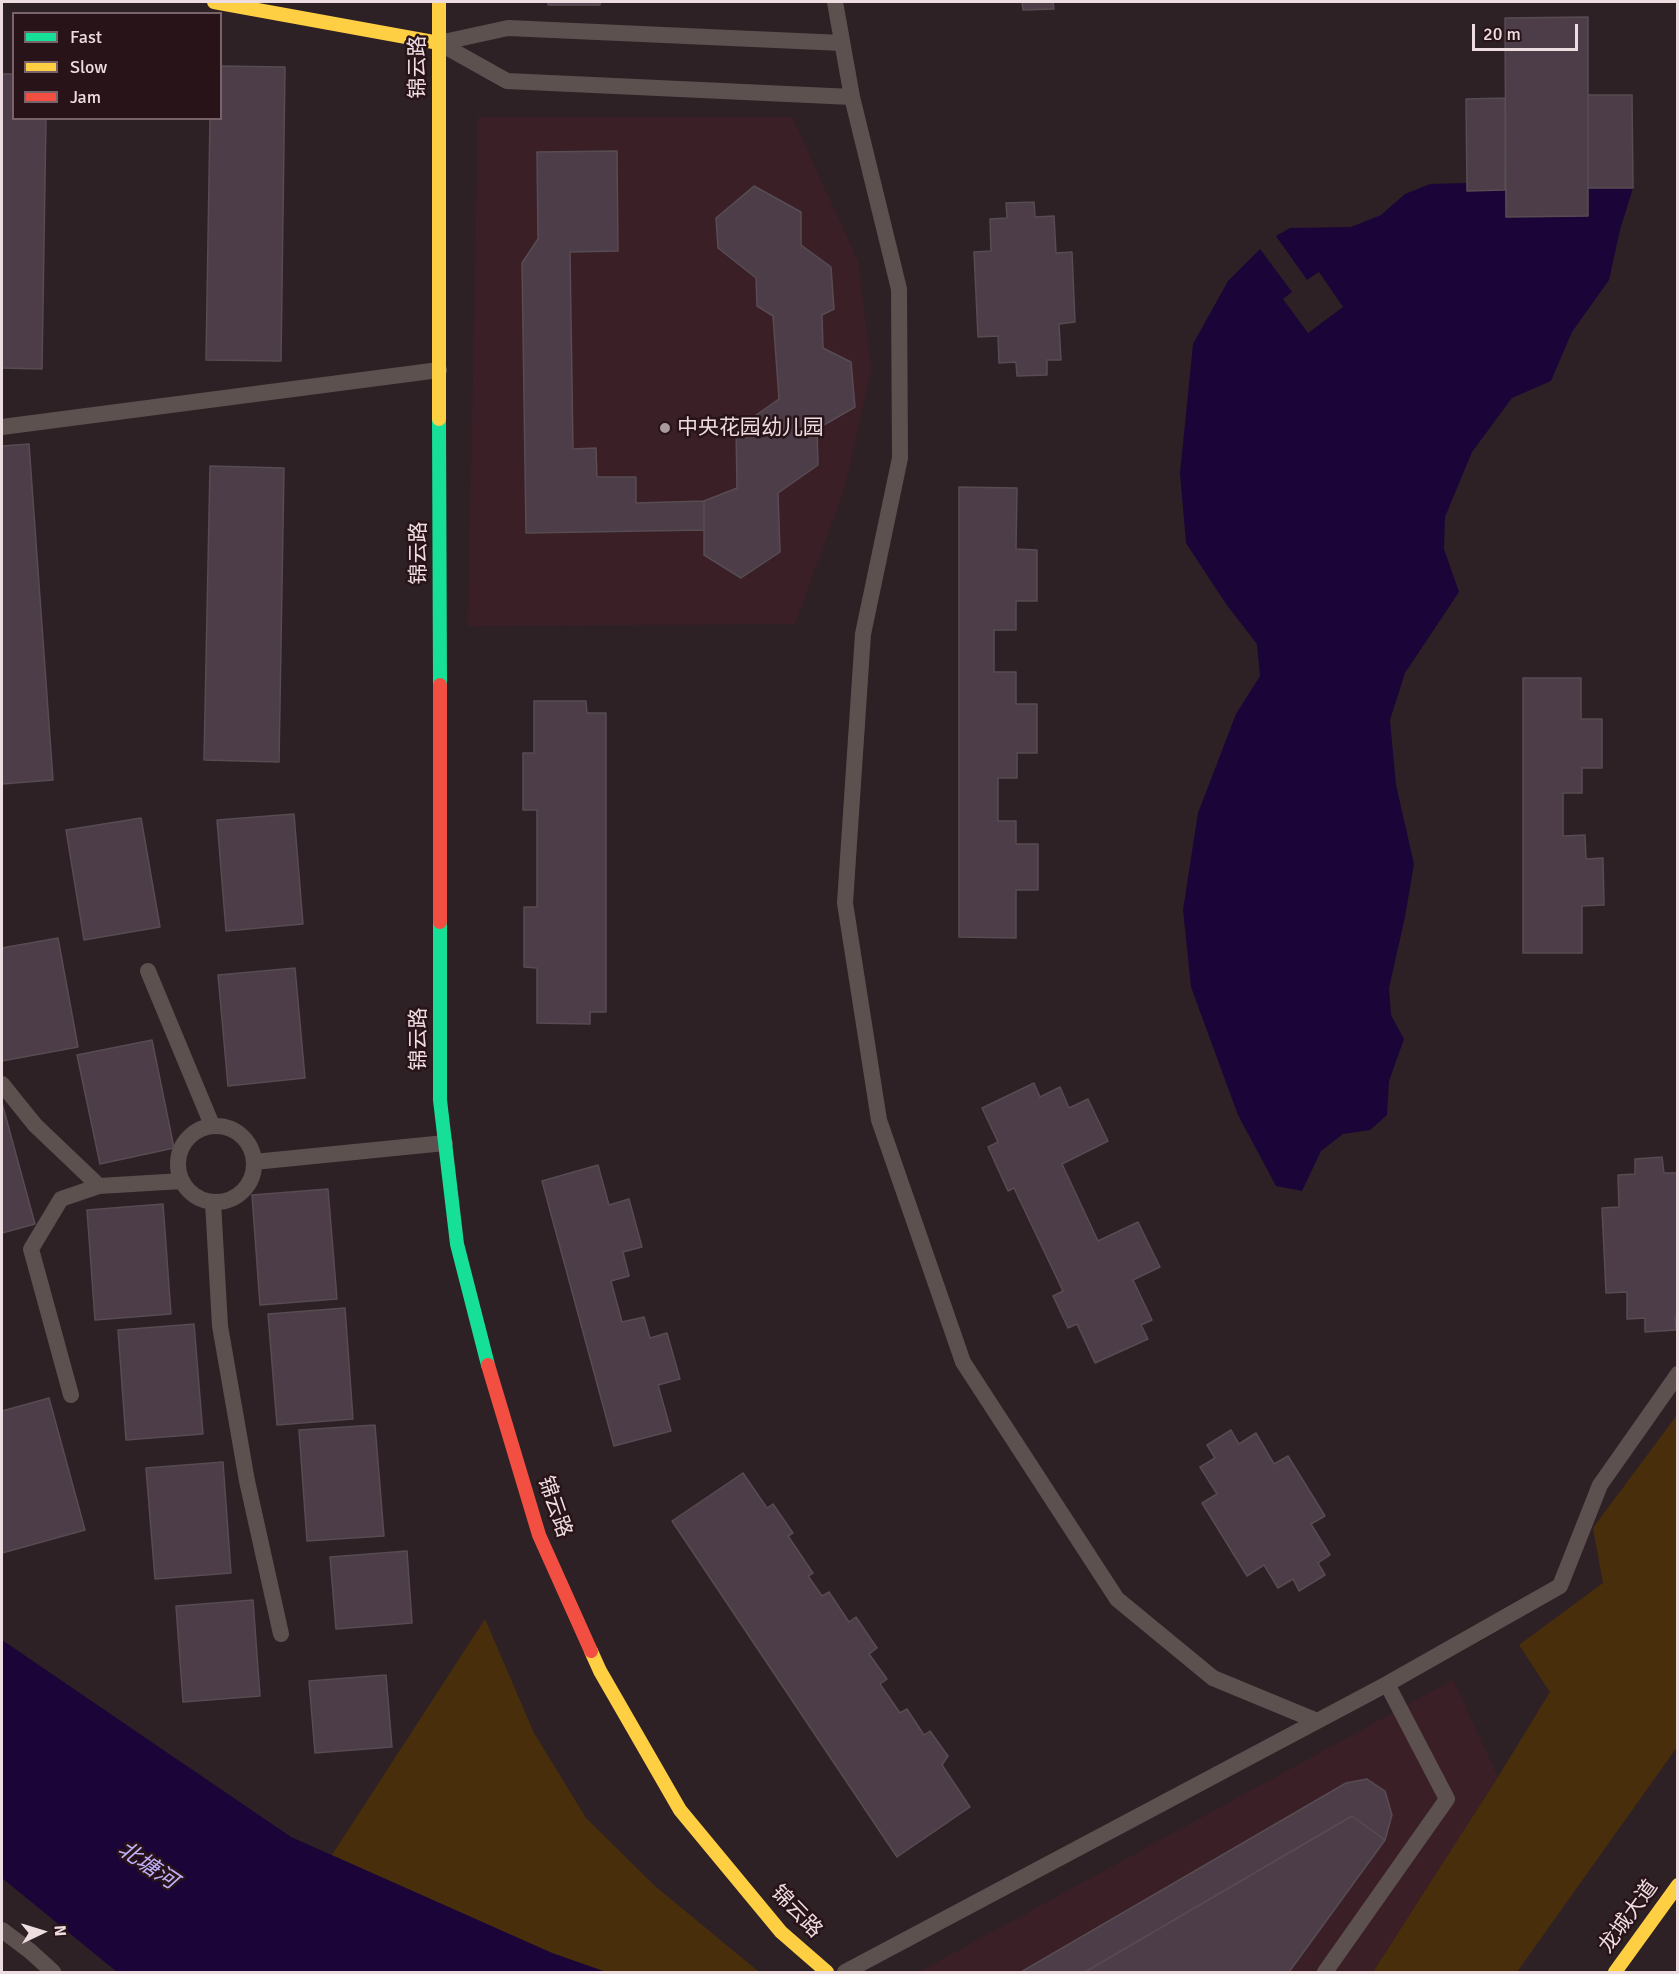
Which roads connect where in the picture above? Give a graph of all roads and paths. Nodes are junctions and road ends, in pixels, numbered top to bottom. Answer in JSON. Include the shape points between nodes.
{"nodes":[{"id":1,"x":214,"y":2,"type":"edge"},
{"id":2,"x":439,"y":2,"type":"edge"},
{"id":3,"x":835,"y":2,"type":"edge"},
{"id":4,"x":439,"y":43,"type":"junction"},
{"id":5,"x":842,"y":43,"type":"junction"},
{"id":6,"x":852,"y":97,"type":"junction"},
{"id":7,"x":439,"y":370,"type":"junction"},
{"id":8,"x":2,"y":427,"type":"edge"},
{"id":9,"x":148,"y":971,"type":"dead end"},
{"id":10,"x":2,"y":1084,"type":"edge"},
{"id":11,"x":212,"y":1125,"type":"junction"},
{"id":12,"x":445,"y":1143,"type":"junction"},
{"id":13,"x":254,"y":1162,"type":"junction"},
{"id":14,"x":182,"y":1181,"type":"junction"},
{"id":15,"x":99,"y":1186,"type":"junction"},
{"id":16,"x":213,"y":1202,"type":"junction"},
{"id":17,"x":1677,"y":1374,"type":"edge"},
{"id":18,"x":71,"y":1395,"type":"dead end"},
{"id":19,"x":281,"y":1634,"type":"dead end"},
{"id":20,"x":1387,"y":1684,"type":"junction"},
{"id":21,"x":1317,"y":1721,"type":"junction"},
{"id":22,"x":1677,"y":1886,"type":"edge"},
{"id":23,"x":2,"y":1930,"type":"edge"},
{"id":24,"x":53,"y":1972,"type":"edge"},
{"id":25,"x":827,"y":1972,"type":"edge"},
{"id":26,"x":845,"y":1972,"type":"edge"},
{"id":27,"x":1325,"y":1972,"type":"edge"},
{"id":28,"x":1615,"y":1972,"type":"edge"}],
"edges":[{"from":1,"to":4,"type":"street"},
{"from":2,"to":4,"type":"street","name":"锦云路"},
{"from":3,"to":5,"type":"lane"},
{"from":4,"to":5,"type":"lane","via":[[508,28]]},
{"from":4,"to":6,"type":"lane","via":[[507,81]]},
{"from":4,"to":7,"type":"street","name":"锦云路"},
{"from":5,"to":6,"type":"lane"},
{"from":6,"to":21,"type":"lane","via":[[899,289],[900,458],[863,634],[845,903],[879,1120],[963,1362],[1117,1599],[1213,1678]]},
{"from":7,"to":8,"type":"lane"},
{"from":7,"to":12,"type":"street","name":"锦云路","via":[[440,1100]]},
{"from":9,"to":11,"type":"lane"},
{"from":10,"to":15,"type":"lane","via":[[35,1125]]},
{"from":11,"to":13,"type":"lane","via":[[225,1126],[246,1139]]},
{"from":11,"to":14,"type":"lane","via":[[190,1135],[183,1144],[178,1156]]},
{"from":12,"to":13,"type":"lane"},
{"from":12,"to":25,"type":"street","name":"锦云路","via":[[458,1244],[492,1382],[539,1535],[600,1671],[680,1809],[781,1932]]},
{"from":13,"to":16,"type":"lane","via":[[253,1175],[242,1191],[226,1201]]},
{"from":14,"to":15,"type":"lane"},
{"from":14,"to":16,"type":"lane","via":[[189,1192]]},
{"from":15,"to":18,"type":"lane","via":[[61,1199],[31,1249]]},
{"from":16,"to":19,"type":"lane","via":[[220,1326],[247,1481]]},
{"from":17,"to":20,"type":"lane","via":[[1600,1485],[1560,1586]]},
{"from":20,"to":21,"type":"lane"},
{"from":20,"to":27,"type":"lane","via":[[1447,1799]]},
{"from":21,"to":26,"type":"lane"},
{"from":22,"to":28,"type":"street","name":"龙城大道"},
{"from":23,"to":24,"type":"lane"}]}
